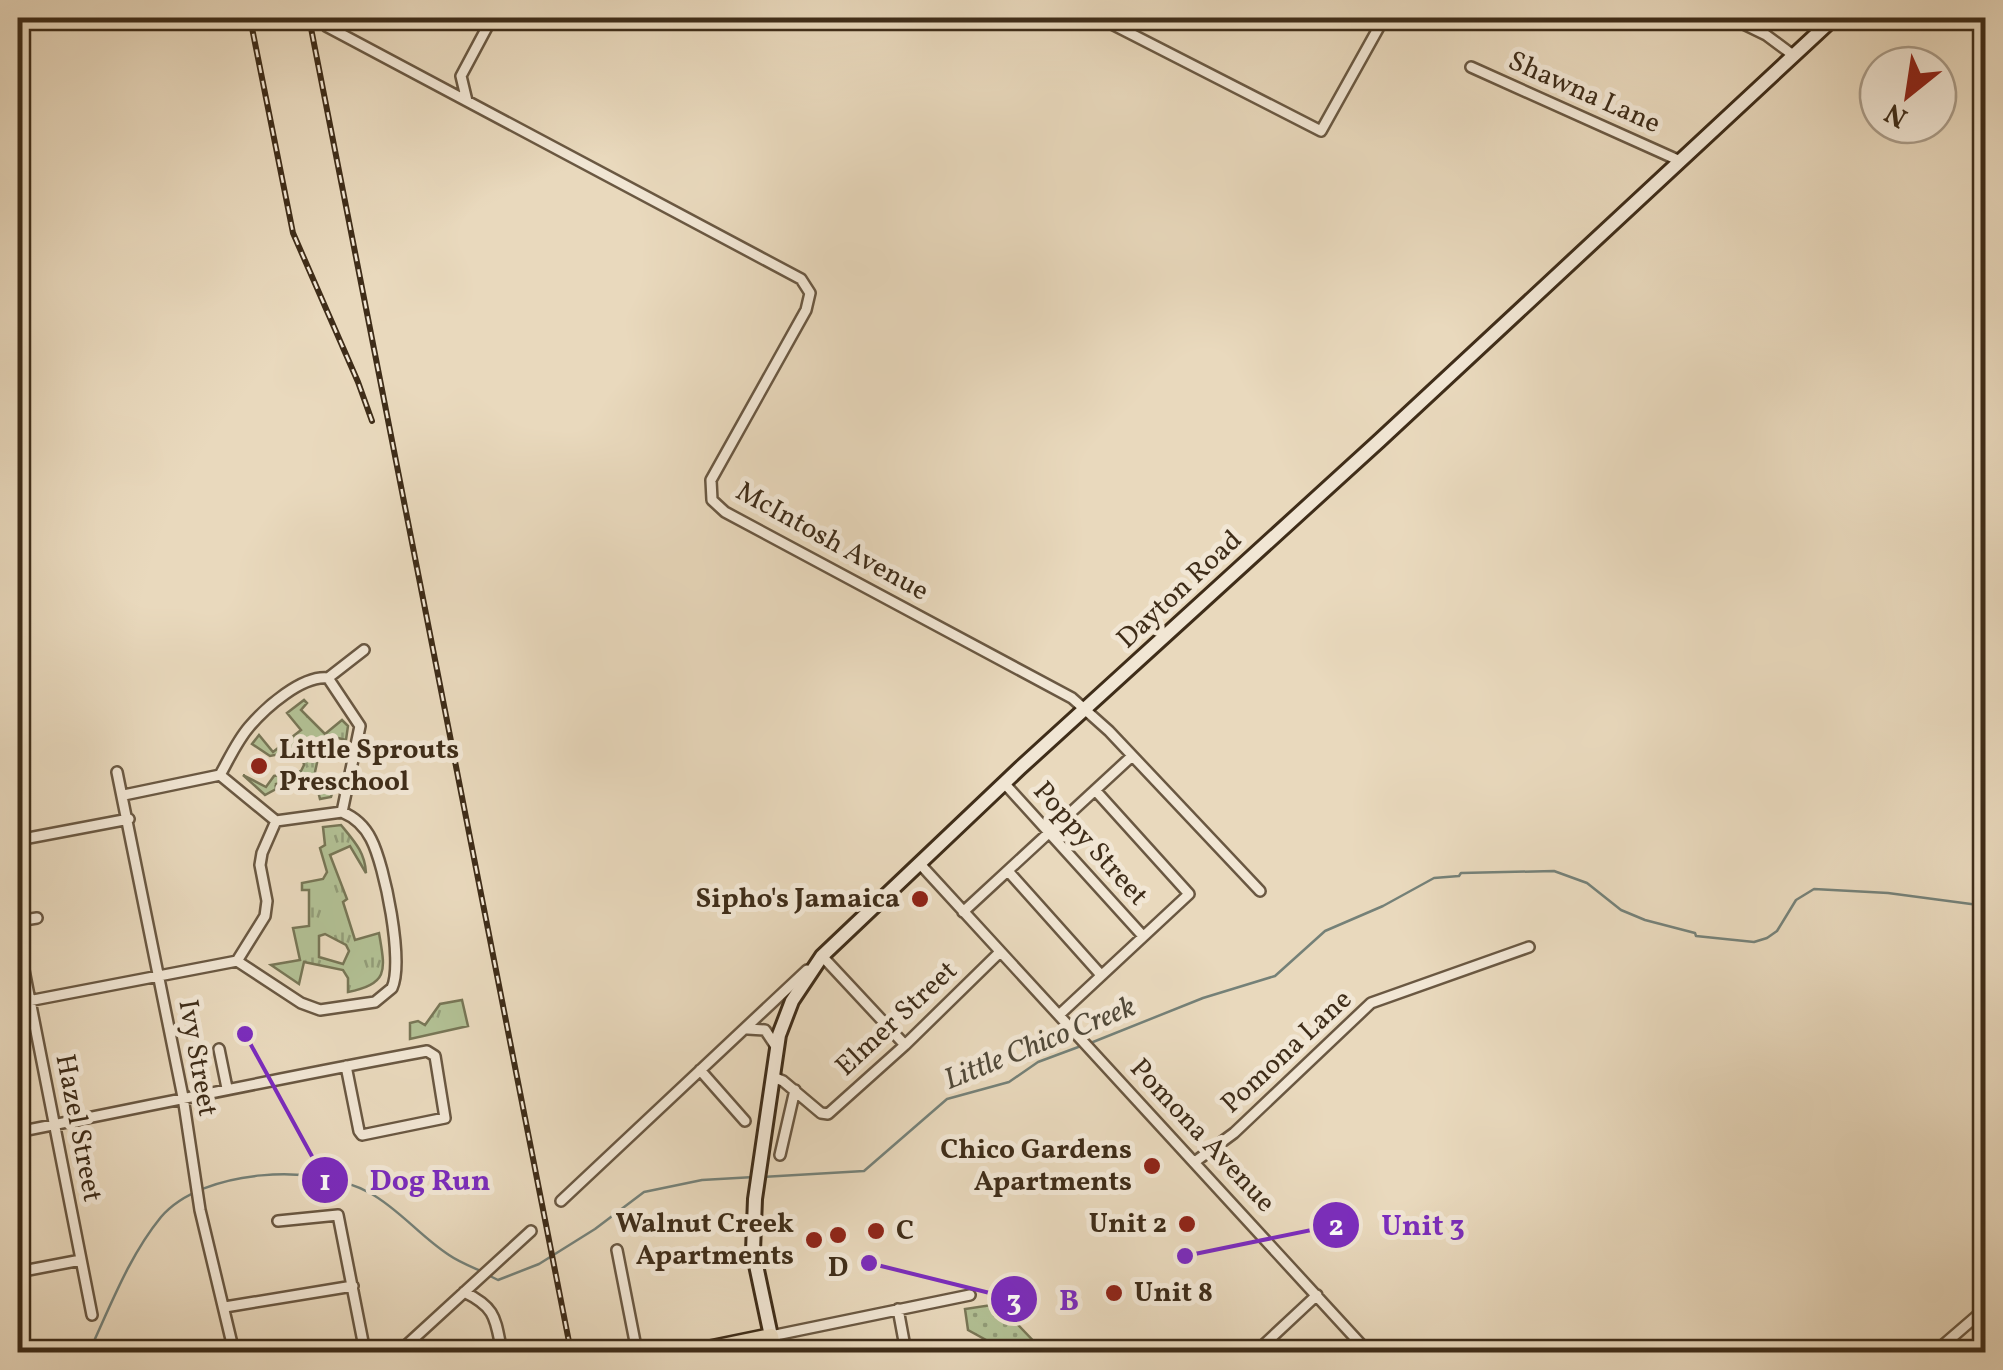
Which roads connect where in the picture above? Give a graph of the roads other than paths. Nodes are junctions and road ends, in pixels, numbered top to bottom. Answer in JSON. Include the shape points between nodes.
{"nodes":[{"id":1,"x":492,"y":18,"type":"edge"},
{"id":2,"x":1100,"y":18,"type":"edge"},
{"id":3,"x":1384,"y":18,"type":"edge"},
{"id":4,"x":1732,"y":18,"type":"edge"},
{"id":5,"x":1834,"y":18,"type":"edge"},
{"id":6,"x":1745,"y":20,"type":"edge"},
{"id":7,"x":326,"y":26,"type":"dead end"},
{"id":8,"x":1793,"y":55,"type":"junction"},
{"id":9,"x":1471,"y":67,"type":"dead end"},
{"id":10,"x":467,"y":102,"type":"junction"},
{"id":11,"x":1678,"y":160,"type":"junction"},
{"id":12,"x":364,"y":650,"type":"dead end"},
{"id":13,"x":328,"y":678,"type":"junction"},
{"id":14,"x":1087,"y":710,"type":"junction"},
{"id":15,"x":1132,"y":756,"type":"junction"},
{"id":16,"x":117,"y":772,"type":"dead end"},
{"id":17,"x":220,"y":775,"type":"junction"},
{"id":18,"x":1005,"y":784,"type":"junction"},
{"id":19,"x":1095,"y":790,"type":"junction"},
{"id":20,"x":124,"y":795,"type":"junction"},
{"id":21,"x":342,"y":812,"type":"junction"},
{"id":22,"x":129,"y":820,"type":"junction"},
{"id":23,"x":276,"y":821,"type":"junction"},
{"id":24,"x":1049,"y":832,"type":"junction"},
{"id":25,"x":18,"y":840,"type":"edge"},
{"id":26,"x":920,"y":864,"type":"junction"},
{"id":27,"x":1008,"y":871,"type":"junction"},
{"id":28,"x":1260,"y":891,"type":"dead end"},
{"id":29,"x":963,"y":912,"type":"junction"},
{"id":30,"x":37,"y":918,"type":"dead end"},
{"id":31,"x":18,"y":921,"type":"edge"},
{"id":32,"x":1142,"y":935,"type":"junction"},
{"id":33,"x":1529,"y":947,"type":"dead end"},
{"id":34,"x":18,"y":951,"type":"edge"},
{"id":35,"x":999,"y":952,"type":"junction"},
{"id":36,"x":822,"y":956,"type":"junction"},
{"id":37,"x":236,"y":961,"type":"junction"},
{"id":38,"x":1101,"y":974,"type":"junction"},
{"id":39,"x":159,"y":976,"type":"junction"},
{"id":40,"x":30,"y":1001,"type":"junction"},
{"id":41,"x":18,"y":1004,"type":"edge"},
{"id":42,"x":1059,"y":1015,"type":"junction"},
{"id":43,"x":743,"y":1030,"type":"junction"},
{"id":44,"x":905,"y":1045,"type":"junction"},
{"id":45,"x":219,"y":1049,"type":"dead end"},
{"id":46,"x":777,"y":1050,"type":"junction"},
{"id":47,"x":346,"y":1066,"type":"junction"},
{"id":48,"x":700,"y":1070,"type":"junction"},
{"id":49,"x":773,"y":1077,"type":"junction"},
{"id":50,"x":227,"y":1088,"type":"junction"},
{"id":51,"x":795,"y":1090,"type":"junction"},
{"id":52,"x":183,"y":1097,"type":"junction"},
{"id":53,"x":745,"y":1122,"type":"dead end"},
{"id":54,"x":54,"y":1124,"type":"junction"},
{"id":55,"x":18,"y":1132,"type":"edge"},
{"id":56,"x":780,"y":1155,"type":"dead end"},
{"id":57,"x":1196,"y":1161,"type":"junction"},
{"id":58,"x":561,"y":1201,"type":"dead end"},
{"id":59,"x":278,"y":1221,"type":"dead end"},
{"id":60,"x":531,"y":1230,"type":"dead end"},
{"id":61,"x":617,"y":1250,"type":"dead end"},
{"id":62,"x":81,"y":1260,"type":"junction"},
{"id":63,"x":18,"y":1272,"type":"edge"},
{"id":64,"x":352,"y":1286,"type":"junction"},
{"id":65,"x":464,"y":1292,"type":"junction"},
{"id":66,"x":970,"y":1295,"type":"dead end"},
{"id":67,"x":1317,"y":1296,"type":"junction"},
{"id":68,"x":225,"y":1307,"type":"junction"},
{"id":69,"x":1986,"y":1308,"type":"edge"},
{"id":70,"x":898,"y":1309,"type":"junction"},
{"id":71,"x":92,"y":1315,"type":"dead end"},
{"id":72,"x":771,"y":1336,"type":"junction"},
{"id":73,"x":234,"y":1352,"type":"edge"},
{"id":74,"x":366,"y":1352,"type":"edge"},
{"id":75,"x":398,"y":1352,"type":"edge"},
{"id":76,"x":502,"y":1352,"type":"edge"},
{"id":77,"x":637,"y":1352,"type":"edge"},
{"id":78,"x":693,"y":1352,"type":"edge"},
{"id":79,"x":774,"y":1352,"type":"edge"},
{"id":80,"x":906,"y":1352,"type":"edge"},
{"id":81,"x":1256,"y":1352,"type":"edge"},
{"id":82,"x":1368,"y":1352,"type":"edge"},
{"id":83,"x":1935,"y":1352,"type":"edge"}],
"edges":[{"from":1,"to":10,"type":"street","via":[[462,76]]},
{"from":2,"to":3,"type":"street","via":[[1321,131]]},
{"from":4,"to":6,"type":"street"},
{"from":5,"to":8,"type":"street","name":"Dayton Road"},
{"from":6,"to":8,"type":"street"},
{"from":7,"to":10,"type":"street","name":"McIntosh Avenue"},
{"from":8,"to":11,"type":"street","name":"Dayton Road"},
{"from":9,"to":11,"type":"street","name":"Shawna Lane"},
{"from":10,"to":14,"type":"street","name":"McIntosh Avenue","via":[[794,273],[807,286],[806,310],[712,480],[709,493],[717,506]]},
{"from":11,"to":14,"type":"street","name":"Dayton Road"},
{"from":12,"to":13,"type":"street"},
{"from":13,"to":17,"type":"street","via":[[316,677],[264,713]]},
{"from":13,"to":21,"type":"street","via":[[360,726]]},
{"from":14,"to":15,"type":"street","name":"McIntosh Avenue"},
{"from":14,"to":18,"type":"street","name":"Dayton Road"},
{"from":15,"to":19,"type":"street"},
{"from":15,"to":28,"type":"street","name":"McIntosh Avenue"},
{"from":16,"to":20,"type":"street","name":"Ivy Street"},
{"from":17,"to":20,"type":"street"},
{"from":17,"to":23,"type":"street"},
{"from":18,"to":24,"type":"street","name":"Poppy Street"},
{"from":18,"to":26,"type":"street","name":"Dayton Road"},
{"from":19,"to":24,"type":"street"},
{"from":19,"to":32,"type":"street","via":[[1189,894]]},
{"from":20,"to":22,"type":"street","name":"Ivy Street"},
{"from":21,"to":23,"type":"street"},
{"from":21,"to":37,"type":"street","via":[[366,831],[378,856],[398,958],[392,988],[375,1002],[320,1010]]},
{"from":22,"to":25,"type":"street"},
{"from":22,"to":39,"type":"street","name":"Ivy Street"},
{"from":23,"to":37,"type":"street","via":[[260,865],[265,916]]},
{"from":24,"to":27,"type":"street"},
{"from":24,"to":32,"type":"street","name":"Poppy Street"},
{"from":26,"to":29,"type":"street","name":"Pomona Avenue"},
{"from":26,"to":36,"type":"street","name":"Dayton Road"},
{"from":27,"to":29,"type":"street"},
{"from":27,"to":38,"type":"street"},
{"from":29,"to":35,"type":"street","name":"Pomona Avenue"},
{"from":30,"to":31,"type":"street"},
{"from":32,"to":38,"type":"street"},
{"from":33,"to":57,"type":"street","name":"Pomona Lane","via":[[1371,1003]]},
{"from":34,"to":40,"type":"street","name":"Hazel Street"},
{"from":35,"to":42,"type":"street","name":"Pomona Avenue"},
{"from":35,"to":44,"type":"street","name":"Elmer Street"},
{"from":36,"to":43,"type":"street","name":"Dayton Road"},
{"from":36,"to":44,"type":"street"},
{"from":36,"to":46,"type":"street","via":[[792,1001]]},
{"from":37,"to":39,"type":"street"},
{"from":38,"to":42,"type":"street"},
{"from":39,"to":40,"type":"street"},
{"from":39,"to":52,"type":"street","name":"Ivy Street"},
{"from":40,"to":41,"type":"street"},
{"from":40,"to":54,"type":"street","name":"Hazel Street"},
{"from":42,"to":57,"type":"street","name":"Pomona Avenue"},
{"from":43,"to":46,"type":"street","via":[[765,1030]]},
{"from":43,"to":48,"type":"street","name":"Dayton Road"},
{"from":44,"to":51,"type":"street","name":"Elmer Street","via":[[824,1114]]},
{"from":45,"to":50,"type":"street"},
{"from":46,"to":49,"type":"street"},
{"from":47,"to":47,"type":"street","via":[[436,1056],[444,1118],[362,1135]]},
{"from":47,"to":50,"type":"street"},
{"from":48,"to":53,"type":"street"},
{"from":48,"to":58,"type":"street","name":"Dayton Road"},
{"from":49,"to":51,"type":"street"},
{"from":49,"to":72,"type":"street","via":[[754,1251]]},
{"from":50,"to":52,"type":"street"},
{"from":51,"to":56,"type":"street"},
{"from":52,"to":54,"type":"street"},
{"from":52,"to":68,"type":"street","name":"Ivy Street","via":[[200,1210]]},
{"from":54,"to":55,"type":"street"},
{"from":54,"to":62,"type":"street","name":"Hazel Street"},
{"from":57,"to":67,"type":"street","name":"Pomona Avenue"},
{"from":59,"to":64,"type":"street","via":[[338,1215]]},
{"from":60,"to":65,"type":"street"},
{"from":61,"to":77,"type":"street"},
{"from":62,"to":63,"type":"street"},
{"from":62,"to":71,"type":"street","name":"Hazel Street"},
{"from":64,"to":68,"type":"street"},
{"from":64,"to":74,"type":"street"},
{"from":65,"to":75,"type":"street"},
{"from":65,"to":76,"type":"street","via":[[494,1314]]},
{"from":66,"to":70,"type":"street"},
{"from":67,"to":81,"type":"street"},
{"from":67,"to":82,"type":"street","name":"Pomona Avenue"},
{"from":68,"to":73,"type":"street","name":"Ivy Street"},
{"from":69,"to":83,"type":"street"},
{"from":70,"to":72,"type":"street"},
{"from":70,"to":80,"type":"street"},
{"from":72,"to":78,"type":"main road"},
{"from":72,"to":79,"type":"main road"}]}
